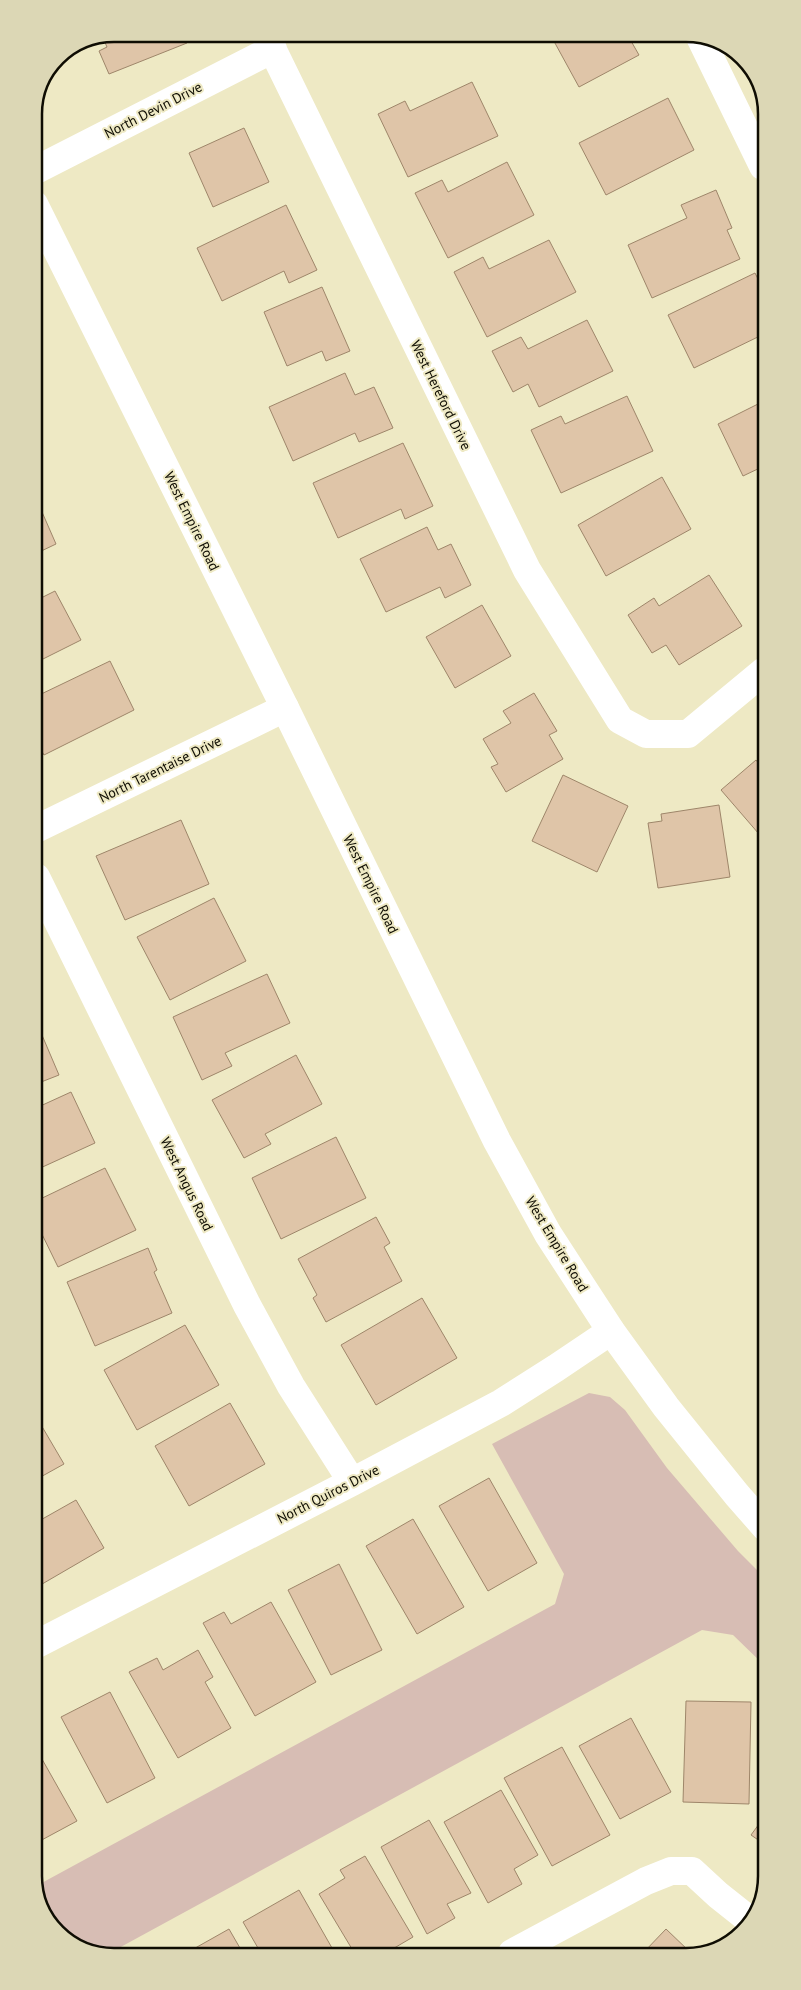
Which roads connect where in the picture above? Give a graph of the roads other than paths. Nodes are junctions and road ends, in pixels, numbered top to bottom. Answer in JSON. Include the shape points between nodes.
{"nodes":[{"id":1,"x":269,"y":42,"type":"edge"},
{"id":2,"x":704,"y":45,"type":"edge"},
{"id":3,"x":758,"y":156,"type":"edge"},
{"id":4,"x":43,"y":166,"type":"edge"},
{"id":5,"x":43,"y":222,"type":"edge"},
{"id":6,"x":758,"y":676,"type":"edge"},
{"id":7,"x":285,"y":708,"type":"junction"},
{"id":8,"x":43,"y":826,"type":"edge"},
{"id":9,"x":43,"y":890,"type":"edge"},
{"id":10,"x":611,"y":1331,"type":"junction"},
{"id":11,"x":352,"y":1482,"type":"junction"},
{"id":12,"x":758,"y":1519,"type":"edge"},
{"id":13,"x":42,"y":1641,"type":"edge"},
{"id":14,"x":746,"y":1917,"type":"edge"},
{"id":15,"x":522,"y":1948,"type":"edge"}],
"edges":[{"from":1,"to":4,"type":"street","name":"North Devin Drive"},
{"from":1,"to":6,"type":"street","name":"West Hereford Drive","via":[[527,570],[620,720],[646,734],[688,734]]},
{"from":2,"to":3,"type":"street"},
{"from":5,"to":7,"type":"street","name":"West Empire Road"},
{"from":7,"to":8,"type":"street","name":"North Tarentaise Drive"},
{"from":7,"to":10,"type":"street","name":"West Empire Road","via":[[497,1141],[548,1234]]},
{"from":9,"to":11,"type":"street","name":"West Angus Road","via":[[247,1305],[291,1386]]},
{"from":10,"to":11,"type":"street","name":"North Quiros Drive","via":[[501,1403]]},
{"from":10,"to":12,"type":"street","name":"West Empire Road","via":[[666,1407]]},
{"from":11,"to":13,"type":"street","name":"North Quiros Drive"},
{"from":14,"to":15,"type":"street","via":[[692,1871],[671,1871],[646,1881]]}]}
